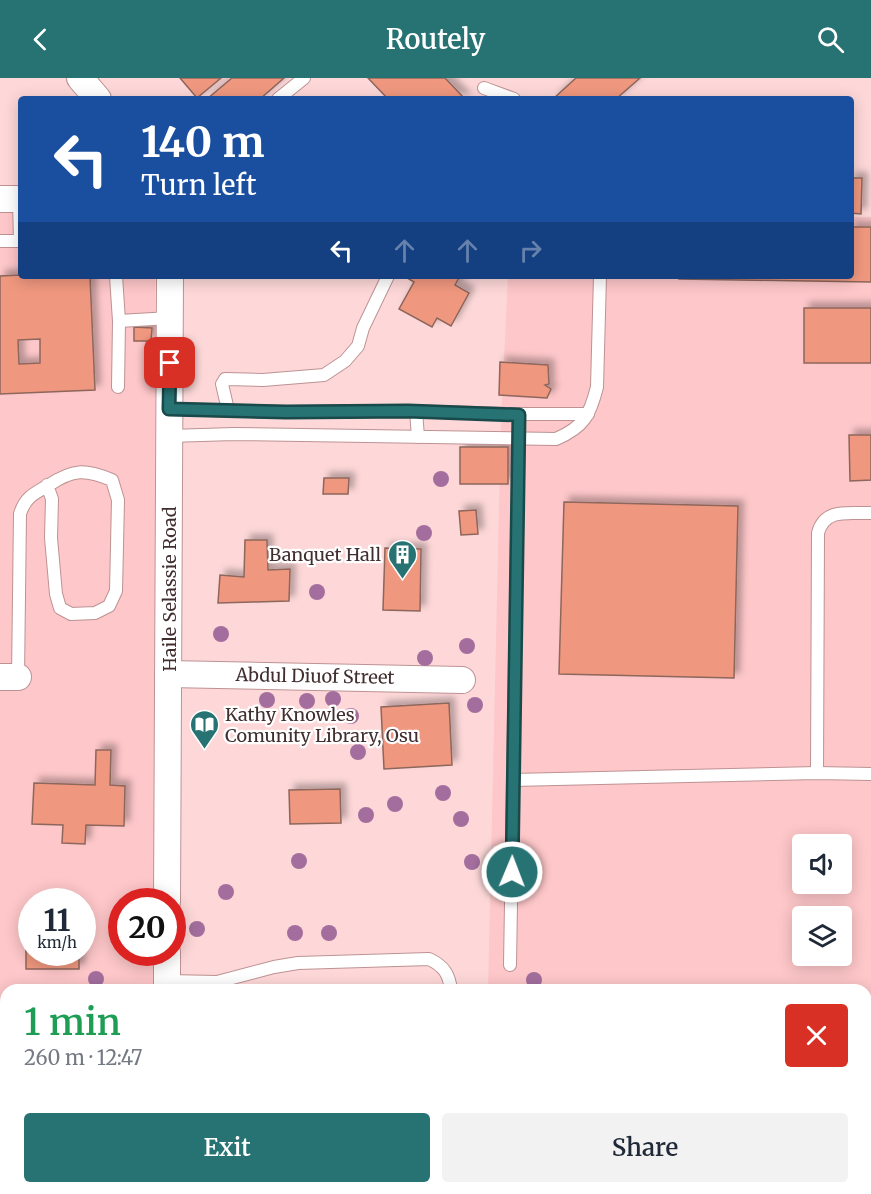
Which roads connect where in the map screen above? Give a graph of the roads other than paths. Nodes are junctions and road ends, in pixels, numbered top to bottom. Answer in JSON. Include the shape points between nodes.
{"nodes":[{"id":1,"x":80,"y":78,"type":"edge"},
{"id":2,"x":304,"y":78,"type":"edge"},
{"id":3,"x":481,"y":82,"type":"edge"},
{"id":4,"x":95,"y":96,"type":"edge"},
{"id":5,"x":282,"y":96,"type":"edge"},
{"id":6,"x":492,"y":96,"type":"edge"},
{"id":7,"x":508,"y":96,"type":"edge"},
{"id":8,"x":13,"y":199,"type":"edge"},
{"id":9,"x":18,"y":229,"type":"edge"},
{"id":10,"x":18,"y":241,"type":"edge"},
{"id":11,"x":0,"y":242,"type":"edge"},
{"id":12,"x":116,"y":279,"type":"edge"},
{"id":13,"x":170,"y":279,"type":"edge"},
{"id":14,"x":387,"y":279,"type":"edge"},
{"id":15,"x":600,"y":279,"type":"edge"},
{"id":16,"x":170,"y":318,"type":"junction"},
{"id":17,"x":119,"y":321,"type":"junction"},
{"id":18,"x":118,"y":387,"type":"dead end"},
{"id":19,"x":169,"y":409,"type":"junction"},
{"id":20,"x":228,"y":410,"type":"junction"},
{"id":21,"x":416,"y":411,"type":"junction"},
{"id":22,"x":588,"y":414,"type":"junction"},
{"id":23,"x":519,"y":415,"type":"junction"},
{"id":24,"x":169,"y":436,"type":"junction"},
{"id":25,"x":418,"y":437,"type":"junction"},
{"id":26,"x":519,"y":439,"type":"junction"},
{"id":27,"x":47,"y":485,"type":"junction"},
{"id":28,"x":871,"y":513,"type":"edge"},
{"id":29,"x":168,"y":674,"type":"junction"},
{"id":30,"x":9,"y":677,"type":"edge"},
{"id":31,"x":462,"y":680,"type":"dead end"},
{"id":32,"x":817,"y":773,"type":"junction"},
{"id":33,"x":871,"y":774,"type":"edge"},
{"id":34,"x":513,"y":780,"type":"junction"},
{"id":35,"x":167,"y":888,"type":"edge"},
{"id":36,"x":510,"y":965,"type":"dead end"},
{"id":37,"x":167,"y":966,"type":"edge"},
{"id":38,"x":167,"y":984,"type":"edge"},
{"id":39,"x":223,"y":984,"type":"edge"},
{"id":40,"x":451,"y":984,"type":"edge"}],
"edges":[{"from":1,"to":4,"type":"street"},
{"from":2,"to":5,"type":"lane"},
{"from":3,"to":6,"type":"lane"},
{"from":3,"to":7,"type":"lane"},
{"from":8,"to":9,"type":"lane"},
{"from":10,"to":11,"type":"lane"},
{"from":12,"to":17,"type":"lane"},
{"from":13,"to":16,"type":"street","name":"Haile Selassie Road"},
{"from":14,"to":20,"type":"lane","via":[[358,346],[345,362],[324,375],[225,379],[222,384]]},
{"from":15,"to":22,"type":"lane","via":[[597,387]]},
{"from":16,"to":17,"type":"lane"},
{"from":16,"to":19,"type":"street","name":"Haile Selassie Road"},
{"from":17,"to":18,"type":"lane"},
{"from":19,"to":20,"type":"lane"},
{"from":19,"to":24,"type":"street","name":"Haile Selassie Road"},
{"from":20,"to":21,"type":"lane"},
{"from":21,"to":23,"type":"lane"},
{"from":21,"to":25,"type":"lane"},
{"from":22,"to":23,"type":"lane"},
{"from":22,"to":26,"type":"lane","via":[[579,427],[556,439]]},
{"from":23,"to":26,"type":"lane"},
{"from":24,"to":25,"type":"lane"},
{"from":24,"to":29,"type":"street","name":"Haile Selassie Road"},
{"from":25,"to":26,"type":"lane"},
{"from":26,"to":34,"type":"lane"},
{"from":27,"to":27,"type":"lane","via":[[73,472],[94,472],[112,480],[118,500],[116,591],[109,606],[95,613],[71,614],[60,608],[51,538],[52,499]]},
{"from":27,"to":30,"type":"lane","via":[[26,499],[20,514]]},
{"from":28,"to":32,"type":"lane","via":[[832,514],[824,519],[818,533]]},
{"from":29,"to":31,"type":"street","name":"Abdul Diuof Street"},
{"from":29,"to":35,"type":"street","name":"Haile Selassie Road"},
{"from":32,"to":33,"type":"lane"},
{"from":32,"to":34,"type":"lane"},
{"from":34,"to":36,"type":"lane"},
{"from":37,"to":38,"type":"street"},
{"from":39,"to":40,"type":"lane","via":[[298,963],[429,959],[440,964],[450,976]]}]}
